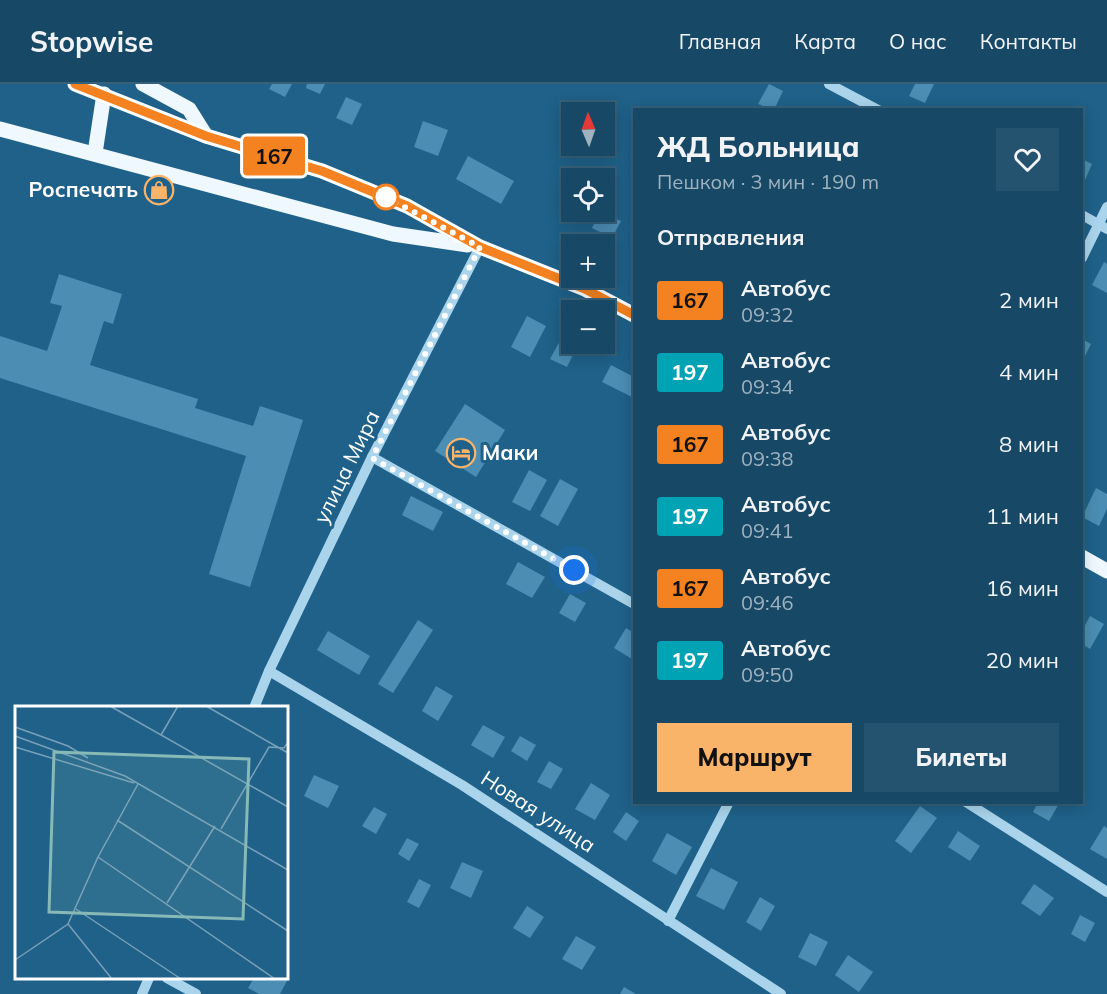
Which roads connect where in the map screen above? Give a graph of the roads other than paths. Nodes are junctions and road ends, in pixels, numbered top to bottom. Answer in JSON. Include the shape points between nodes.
{"nodes":[{"id":1,"x":75,"y":84,"type":"edge"},
{"id":2,"x":143,"y":84,"type":"edge"},
{"id":3,"x":829,"y":84,"type":"edge"},
{"id":4,"x":104,"y":94,"type":"junction"},
{"id":5,"x":874,"y":108,"type":"edge"},
{"id":6,"x":0,"y":129,"type":"edge"},
{"id":7,"x":206,"y":136,"type":"junction"},
{"id":8,"x":95,"y":153,"type":"junction"},
{"id":9,"x":1107,"y":207,"type":"edge"},
{"id":10,"x":1083,"y":216,"type":"edge"},
{"id":11,"x":1103,"y":226,"type":"edge"},
{"id":12,"x":480,"y":247,"type":"junction"},
{"id":13,"x":1083,"y":256,"type":"edge"},
{"id":14,"x":633,"y":314,"type":"edge"},
{"id":15,"x":372,"y":458,"type":"junction"},
{"id":16,"x":1083,"y":558,"type":"edge"},
{"id":17,"x":1107,"y":572,"type":"edge"},
{"id":18,"x":633,"y":603,"type":"edge"},
{"id":19,"x":268,"y":671,"type":"junction"},
{"id":20,"x":255,"y":706,"type":"edge"},
{"id":21,"x":728,"y":804,"type":"edge"},
{"id":22,"x":969,"y":804,"type":"edge"},
{"id":23,"x":1107,"y":892,"type":"edge"},
{"id":24,"x":668,"y":921,"type":"junction"},
{"id":25,"x":149,"y":979,"type":"edge"},
{"id":26,"x":169,"y":979,"type":"edge"},
{"id":27,"x":142,"y":994,"type":"edge"},
{"id":28,"x":196,"y":994,"type":"edge"},
{"id":29,"x":781,"y":994,"type":"edge"}],
"edges":[{"from":1,"to":4,"type":"main road"},
{"from":2,"to":7,"type":"main road","via":[[189,109]]},
{"from":3,"to":5,"type":"street"},
{"from":4,"to":7,"type":"main road"},
{"from":4,"to":8,"type":"main road"},
{"from":6,"to":8,"type":"main road"},
{"from":7,"to":12,"type":"main road","via":[[322,171],[407,206]]},
{"from":8,"to":12,"type":"main road","via":[[393,234]]},
{"from":9,"to":11,"type":"street"},
{"from":10,"to":11,"type":"street"},
{"from":11,"to":13,"type":"street"},
{"from":12,"to":14,"type":"main road","via":[[585,289]]},
{"from":12,"to":15,"type":"street","name":"улица Мира"},
{"from":15,"to":18,"type":"street"},
{"from":15,"to":19,"type":"street","name":"улица Мира"},
{"from":16,"to":17,"type":"main road"},
{"from":19,"to":20,"type":"street","name":"улица Мира"},
{"from":19,"to":24,"type":"street","name":"Новая улица","via":[[462,785]]},
{"from":21,"to":24,"type":"street"},
{"from":22,"to":23,"type":"street"},
{"from":24,"to":29,"type":"street","name":"Новая улица"},
{"from":25,"to":27,"type":"street"},
{"from":26,"to":28,"type":"street"}]}
